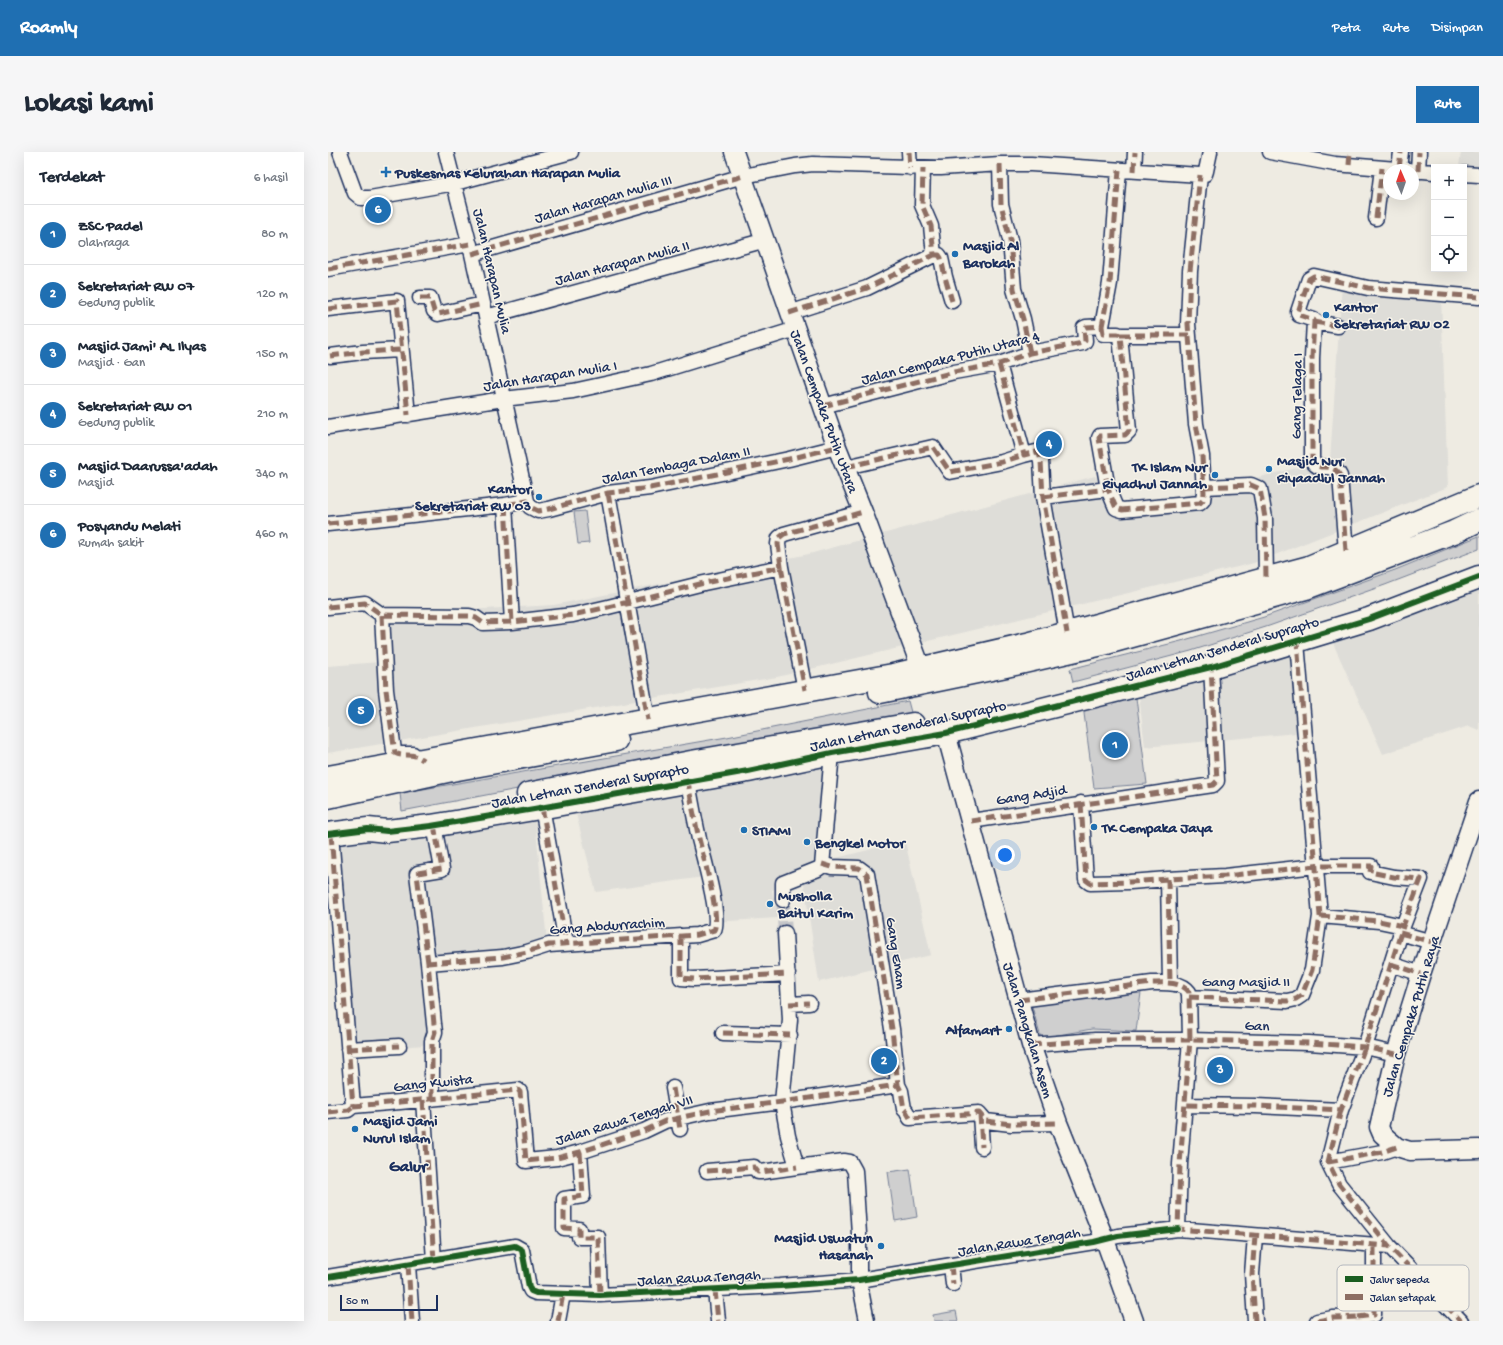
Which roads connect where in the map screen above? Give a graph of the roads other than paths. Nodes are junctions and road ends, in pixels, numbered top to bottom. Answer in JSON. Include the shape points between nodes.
{"nodes":[{"id":1,"x":340,"y":152,"type":"edge"},
{"id":2,"x":446,"y":152,"type":"edge"},
{"id":3,"x":571,"y":152,"type":"edge"},
{"id":4,"x":734,"y":152,"type":"edge"},
{"id":5,"x":909,"y":152,"type":"edge"},
{"id":6,"x":1135,"y":152,"type":"edge"},
{"id":7,"x":1210,"y":152,"type":"edge"},
{"id":8,"x":1270,"y":152,"type":"edge"},
{"id":9,"x":1401,"y":152,"type":"edge"},
{"id":10,"x":1419,"y":152,"type":"edge"},
{"id":11,"x":1350,"y":158,"type":"edge"},
{"id":12,"x":1000,"y":164,"type":"junction"},
{"id":13,"x":1407,"y":164,"type":"edge"},
{"id":14,"x":1413,"y":164,"type":"edge"},
{"id":15,"x":916,"y":168,"type":"junction"},
{"id":16,"x":1382,"y":168,"type":"joint"},
{"id":17,"x":1119,"y":170,"type":"junction"},
{"id":18,"x":1134,"y":171,"type":"junction"},
{"id":19,"x":1419,"y":171,"type":"edge"},
{"id":20,"x":1431,"y":172,"type":"edge"},
{"id":21,"x":1203,"y":173,"type":"junction"},
{"id":22,"x":1467,"y":174,"type":"edge"},
{"id":23,"x":1479,"y":175,"type":"edge"},
{"id":24,"x":743,"y":176,"type":"junction"},
{"id":25,"x":455,"y":183,"type":"junction"},
{"id":26,"x":1376,"y":218,"type":"dead end"},
{"id":27,"x":766,"y":240,"type":"junction"},
{"id":28,"x":471,"y":249,"type":"junction"},
{"id":29,"x":934,"y":255,"type":"junction"},
{"id":30,"x":328,"y":269,"type":"edge"},
{"id":31,"x":1479,"y":297,"type":"edge"},
{"id":32,"x":420,"y":298,"type":"dead end"},
{"id":33,"x":952,"y":301,"type":"dead end"},
{"id":34,"x":328,"y":309,"type":"edge"},
{"id":35,"x":485,"y":310,"type":"junction"},
{"id":36,"x":792,"y":321,"type":"junction"},
{"id":37,"x":1314,"y":322,"type":"junction"},
{"id":38,"x":1102,"y":326,"type":"junction"},
{"id":39,"x":1338,"y":326,"type":"dead end"},
{"id":40,"x":1120,"y":335,"type":"junction"},
{"id":41,"x":1189,"y":335,"type":"junction"},
{"id":42,"x":401,"y":350,"type":"junction"},
{"id":43,"x":1030,"y":353,"type":"junction"},
{"id":44,"x":330,"y":356,"type":"dead end"},
{"id":45,"x":999,"y":364,"type":"junction"},
{"id":46,"x":503,"y":399,"type":"junction"},
{"id":47,"x":823,"y":406,"type":"junction"},
{"id":48,"x":408,"y":415,"type":"junction"},
{"id":49,"x":328,"y":427,"type":"edge"},
{"id":50,"x":837,"y":447,"type":"junction"},
{"id":51,"x":1024,"y":456,"type":"junction"},
{"id":52,"x":846,"y":467,"type":"junction"},
{"id":53,"x":1204,"y":487,"type":"junction"},
{"id":54,"x":1108,"y":489,"type":"junction"},
{"id":55,"x":608,"y":493,"type":"junction"},
{"id":56,"x":1044,"y":497,"type":"junction"},
{"id":57,"x":1476,"y":500,"type":"edge"},
{"id":58,"x":527,"y":501,"type":"junction"},
{"id":59,"x":505,"y":505,"type":"junction"},
{"id":60,"x":863,"y":512,"type":"junction"},
{"id":61,"x":1479,"y":520,"type":"edge"},
{"id":62,"x":328,"y":524,"type":"edge"},
{"id":63,"x":1346,"y":551,"type":"junction"},
{"id":64,"x":1479,"y":563,"type":"edge"},
{"id":65,"x":781,"y":567,"type":"junction"},
{"id":66,"x":1479,"y":577,"type":"edge"},
{"id":67,"x":1266,"y":579,"type":"junction"},
{"id":68,"x":1416,"y":594,"type":"junction"},
{"id":69,"x":627,"y":602,"type":"junction"},
{"id":70,"x":328,"y":607,"type":"edge"},
{"id":71,"x":382,"y":615,"type":"junction"},
{"id":72,"x":512,"y":622,"type":"junction"},
{"id":73,"x":1067,"y":633,"type":"junction"},
{"id":74,"x":1297,"y":642,"type":"junction"},
{"id":75,"x":1024,"y":653,"type":"junction"},
{"id":76,"x":1211,"y":667,"type":"junction"},
{"id":77,"x":921,"y":668,"type":"junction"},
{"id":78,"x":805,"y":690,"type":"junction"},
{"id":79,"x":1072,"y":695,"type":"junction"},
{"id":80,"x":648,"y":720,"type":"junction"},
{"id":81,"x":946,"y":733,"type":"junction"},
{"id":82,"x":832,"y":753,"type":"junction"},
{"id":83,"x":423,"y":760,"type":"junction"},
{"id":84,"x":328,"y":777,"type":"edge"},
{"id":85,"x":688,"y":781,"type":"junction"},
{"id":86,"x":328,"y":797,"type":"edge"},
{"id":87,"x":1479,"y":801,"type":"edge"},
{"id":88,"x":1081,"y":804,"type":"junction"},
{"id":89,"x":542,"y":807,"type":"junction"},
{"id":90,"x":970,"y":821,"type":"junction"},
{"id":91,"x":434,"y":825,"type":"junction"},
{"id":92,"x":368,"y":829,"type":"junction"},
{"id":93,"x":330,"y":834,"type":"edge"},
{"id":94,"x":822,"y":864,"type":"junction"},
{"id":95,"x":1316,"y":866,"type":"junction"},
{"id":96,"x":1168,"y":878,"type":"junction"},
{"id":97,"x":784,"y":900,"type":"tunnel mouth"},
{"id":98,"x":1320,"y":916,"type":"junction"},
{"id":99,"x":1401,"y":929,"type":"junction"},
{"id":100,"x":785,"y":933,"type":"tunnel mouth"},
{"id":101,"x":681,"y":936,"type":"junction"},
{"id":102,"x":1432,"y":942,"type":"junction"},
{"id":103,"x":566,"y":944,"type":"junction"},
{"id":104,"x":428,"y":963,"type":"junction"},
{"id":105,"x":1391,"y":964,"type":"junction"},
{"id":106,"x":788,"y":974,"type":"junction"},
{"id":107,"x":1422,"y":974,"type":"junction"},
{"id":108,"x":1170,"y":983,"type":"junction"},
{"id":109,"x":1189,"y":997,"type":"junction"},
{"id":110,"x":1019,"y":1000,"type":"junction"},
{"id":111,"x":809,"y":1003,"type":"dead end"},
{"id":112,"x":790,"y":1004,"type":"junction"},
{"id":113,"x":723,"y":1033,"type":"dead end"},
{"id":114,"x":790,"y":1035,"type":"junction"},
{"id":115,"x":1190,"y":1040,"type":"junction"},
{"id":116,"x":1031,"y":1045,"type":"junction"},
{"id":117,"x":399,"y":1046,"type":"dead end"},
{"id":118,"x":1365,"y":1047,"type":"junction"},
{"id":119,"x":348,"y":1049,"type":"junction"},
{"id":120,"x":1396,"y":1054,"type":"junction"},
{"id":121,"x":898,"y":1085,"type":"junction"},
{"id":122,"x":673,"y":1088,"type":"dead end"},
{"id":123,"x":516,"y":1090,"type":"joint"},
{"id":124,"x":428,"y":1100,"type":"junction"},
{"id":125,"x":782,"y":1102,"type":"junction"},
{"id":126,"x":1185,"y":1105,"type":"junction"},
{"id":127,"x":353,"y":1106,"type":"junction"},
{"id":128,"x":1341,"y":1110,"type":"junction"},
{"id":129,"x":328,"y":1112,"type":"edge"},
{"id":130,"x":980,"y":1114,"type":"junction"},
{"id":131,"x":1058,"y":1123,"type":"junction"},
{"id":132,"x":679,"y":1124,"type":"junction"},
{"id":133,"x":982,"y":1147,"type":"dead end"},
{"id":134,"x":1398,"y":1147,"type":"junction"},
{"id":135,"x":1479,"y":1149,"type":"edge"},
{"id":136,"x":580,"y":1152,"type":"junction"},
{"id":137,"x":1328,"y":1162,"type":"junction"},
{"id":138,"x":797,"y":1167,"type":"junction"},
{"id":139,"x":707,"y":1171,"type":"dead end"},
{"id":140,"x":1178,"y":1230,"type":"junction"},
{"id":141,"x":1255,"y":1236,"type":"junction"},
{"id":142,"x":1105,"y":1240,"type":"junction"},
{"id":143,"x":1374,"y":1245,"type":"junction"},
{"id":144,"x":1389,"y":1246,"type":"junction"},
{"id":145,"x":434,"y":1260,"type":"junction"},
{"id":146,"x":408,"y":1265,"type":"junction"},
{"id":147,"x":951,"y":1265,"type":"junction"},
{"id":148,"x":1374,"y":1265,"type":"edge"},
{"id":149,"x":1407,"y":1265,"type":"edge"},
{"id":150,"x":328,"y":1277,"type":"edge"},
{"id":151,"x":859,"y":1280,"type":"junction"},
{"id":152,"x":953,"y":1284,"type":"dead end"},
{"id":153,"x":715,"y":1290,"type":"junction"},
{"id":154,"x":563,"y":1294,"type":"junction"},
{"id":155,"x":600,"y":1295,"type":"junction"},
{"id":156,"x":1374,"y":1311,"type":"edge"},
{"id":157,"x":1451,"y":1311,"type":"edge"},
{"id":158,"x":1358,"y":1319,"type":"edge"},
{"id":159,"x":412,"y":1321,"type":"edge"},
{"id":160,"x":558,"y":1321,"type":"edge"},
{"id":161,"x":718,"y":1321,"type":"edge"},
{"id":162,"x":867,"y":1321,"type":"edge"},
{"id":163,"x":1134,"y":1321,"type":"edge"},
{"id":164,"x":1255,"y":1321,"type":"edge"},
{"id":165,"x":1317,"y":1321,"type":"edge"},
{"id":166,"x":1461,"y":1321,"type":"edge"}],
"edges":[{"from":1,"to":25,"type":"street","via":[[355,193],[361,198]]},
{"from":2,"to":25,"type":"street","name":"Jalan Harapan Mulia"},
{"from":3,"to":25,"type":"street"},
{"from":4,"to":24,"type":"street","name":"Jalan Cempaka Putih Utara"},
{"from":5,"to":15,"type":"street"},
{"from":6,"to":18,"type":"street"},
{"from":7,"to":21,"type":"street"},
{"from":8,"to":11,"type":"street"},
{"from":9,"to":13,"type":"street"},
{"from":10,"to":14,"type":"street"},
{"from":11,"to":16,"type":"street"},
{"from":12,"to":15,"type":"street","name":"Jalan Harapan Mulia III"},
{"from":12,"to":17,"type":"street","name":"Jalan Harapan Mulia III"},
{"from":12,"to":43,"type":"street","via":[[1001,204],[1010,240],[1014,289]]},
{"from":15,"to":24,"type":"street","name":"Jalan Harapan Mulia III","via":[[813,164]]},
{"from":15,"to":29,"type":"street","via":[[922,205],[931,226]]},
{"from":16,"to":26,"type":"street"},
{"from":17,"to":18,"type":"street","name":"Jalan Harapan Mulia III"},
{"from":17,"to":38,"type":"street","via":[[1110,283]]},
{"from":18,"to":21,"type":"street","name":"Jalan Harapan Mulia III"},
{"from":19,"to":20,"type":"street"},
{"from":21,"to":41,"type":"street","via":[[1188,293]]},
{"from":22,"to":23,"type":"street"},
{"from":24,"to":27,"type":"street","name":"Jalan Cempaka Putih Utara"},
{"from":24,"to":28,"type":"street","name":"Jalan Harapan Mulia III"},
{"from":25,"to":28,"type":"street","name":"Jalan Harapan Mulia"},
{"from":27,"to":35,"type":"street","name":"Jalan Harapan Mulia II"},
{"from":27,"to":36,"type":"street","name":"Jalan Cempaka Putih Utara"},
{"from":28,"to":30,"type":"street","name":"Jalan Harapan Mulia III"},
{"from":28,"to":35,"type":"street","name":"Jalan Harapan Mulia"},
{"from":29,"to":33,"type":"street","via":[[942,258]]},
{"from":29,"to":36,"type":"street","name":"Jalan Harapan Mulia I"},
{"from":31,"to":37,"type":"street","via":[[1368,288],[1314,276],[1309,279],[1298,314]]},
{"from":32,"to":35,"type":"street","name":"Jalan Harapan Mulia II","via":[[430,298],[434,311],[438,314]]},
{"from":34,"to":42,"type":"street","via":[[397,301]]},
{"from":35,"to":46,"type":"street","name":"Jalan Harapan Mulia"},
{"from":36,"to":46,"type":"street","name":"Jalan Harapan Mulia I","via":[[651,374],[574,391]]},
{"from":36,"to":47,"type":"street","name":"Jalan Cempaka Putih Utara"},
{"from":37,"to":39,"type":"street"},
{"from":37,"to":63,"type":"street","name":"Gang Telaga I","via":[[1312,459],[1317,467],[1332,467],[1340,476]]},
{"from":38,"to":40,"type":"street","via":[[1103,334]]},
{"from":38,"to":43,"type":"street","name":"Jalan Cempaka Putih Utara 4","via":[[1084,328],[1085,341],[1082,344]]},
{"from":40,"to":41,"type":"street"},
{"from":40,"to":54,"type":"street","via":[[1129,431],[1125,435],[1099,438]]},
{"from":41,"to":53,"type":"street"},
{"from":42,"to":44,"type":"street"},
{"from":42,"to":48,"type":"street"},
{"from":43,"to":45,"type":"street","name":"Jalan Cempaka Putih Utara 4"},
{"from":45,"to":47,"type":"street","name":"Jalan Cempaka Putih Utara 4","via":[[954,372]]},
{"from":45,"to":51,"type":"street"},
{"from":46,"to":48,"type":"street","name":"Jalan Harapan Mulia I"},
{"from":46,"to":58,"type":"street"},
{"from":47,"to":50,"type":"street","name":"Jalan Cempaka Putih Utara"},
{"from":48,"to":49,"type":"street","name":"Jalan Harapan Mulia I"},
{"from":50,"to":52,"type":"street","name":"Jalan Cempaka Putih Utara"},
{"from":50,"to":55,"type":"street","name":"Jalan Tembaga Dalam II","via":[[658,487]]},
{"from":51,"to":52,"type":"street","via":[[950,472],[933,447]]},
{"from":51,"to":56,"type":"street","via":[[1039,453]]},
{"from":52,"to":60,"type":"street","name":"Jalan Cempaka Putih Utara"},
{"from":53,"to":54,"type":"street","via":[[1200,503],[1118,510]]},
{"from":53,"to":67,"type":"street","via":[[1251,485],[1260,490],[1265,518]]},
{"from":54,"to":56,"type":"street"},
{"from":55,"to":58,"type":"street","name":"Jalan Tembaga Dalam II","via":[[538,511],[530,507]]},
{"from":55,"to":69,"type":"street"},
{"from":56,"to":73,"type":"street"},
{"from":57,"to":63,"type":"main road"},
{"from":58,"to":59,"type":"street"},
{"from":59,"to":62,"type":"street"},
{"from":59,"to":72,"type":"street"},
{"from":60,"to":65,"type":"street","via":[[784,534],[779,538],[778,544]]},
{"from":60,"to":77,"type":"street","name":"Jalan Cempaka Putih Utara"},
{"from":61,"to":75,"type":"main road","via":[[1454,532],[1306,588],[1107,643]]},
{"from":63,"to":67,"type":"main road","via":[[1309,567]]},
{"from":64,"to":68,"type":"main road","name":"Jalan Letnan Jenderal Suprapto"},
{"from":65,"to":69,"type":"street"},
{"from":65,"to":78,"type":"street"},
{"from":66,"to":68,"type":"main road","name":"Jalan Letnan Jenderal Suprapto"},
{"from":67,"to":73,"type":"main road"},
{"from":68,"to":74,"type":"main road","name":"Jalan Letnan Jenderal Suprapto","via":[[1369,619]]},
{"from":68,"to":79,"type":"main road","name":"Jalan Letnan Jenderal Suprapto"},
{"from":69,"to":72,"type":"street","via":[[573,615]]},
{"from":69,"to":80,"type":"street"},
{"from":70,"to":71,"type":"street","via":[[365,603]]},
{"from":71,"to":72,"type":"street","via":[[469,616],[483,623]]},
{"from":71,"to":83,"type":"street","via":[[386,690],[395,753],[412,754]]},
{"from":73,"to":75,"type":"main road"},
{"from":74,"to":76,"type":"main road","name":"Jalan Letnan Jenderal Suprapto"},
{"from":74,"to":95,"type":"street","name":"Gang Masjid II"},
{"from":75,"to":77,"type":"main road"},
{"from":75,"to":86,"type":"main road","via":[[913,686],[452,770]]},
{"from":76,"to":79,"type":"main road","name":"Jalan Letnan Jenderal Suprapto"},
{"from":76,"to":88,"type":"street","via":[[1217,781],[1213,784]]},
{"from":77,"to":78,"type":"main road"},
{"from":78,"to":80,"type":"main road"},
{"from":79,"to":81,"type":"main road","name":"Jalan Letnan Jenderal Suprapto"},
{"from":79,"to":92,"type":"main road","name":"Jalan Letnan Jenderal Suprapto","via":[[691,762],[384,821]]},
{"from":80,"to":83,"type":"main road"},
{"from":81,"to":82,"type":"main road","name":"Jalan Letnan Jenderal Suprapto"},
{"from":81,"to":90,"type":"street","name":"Jalan Pangkalan Asem"},
{"from":82,"to":85,"type":"main road","name":"Jalan Letnan Jenderal Suprapto"},
{"from":82,"to":94,"type":"street"},
{"from":83,"to":84,"type":"main road"},
{"from":85,"to":89,"type":"main road","name":"Jalan Letnan Jenderal Suprapto"},
{"from":85,"to":101,"type":"street","name":"Gang Abdurrachim","via":[[710,883],[716,928],[712,932]]},
{"from":87,"to":102,"type":"street","name":"Jalan Cempaka Putih Raya"},
{"from":88,"to":90,"type":"street","name":"Gang Adjid"},
{"from":88,"to":96,"type":"street","name":"Gang Adjid","via":[[1088,882],[1130,882]]},
{"from":89,"to":91,"type":"main road","name":"Jalan Letnan Jenderal Suprapto"},
{"from":89,"to":103,"type":"street"},
{"from":90,"to":110,"type":"street","name":"Jalan Pangkalan Asem"},
{"from":91,"to":92,"type":"main road","name":"Jalan Letnan Jenderal Suprapto","via":[[387,831]]},
{"from":91,"to":104,"type":"street","via":[[442,869],[418,873]]},
{"from":92,"to":93,"type":"main road","name":"Jalan Letnan Jenderal Suprapto"},
{"from":93,"to":119,"type":"street"},
{"from":94,"to":97,"type":"street","via":[[818,869],[783,883]]},
{"from":94,"to":121,"type":"street","name":"Gang Enam","via":[[859,868],[867,874],[892,1029]]},
{"from":95,"to":96,"type":"street","name":"Gang Adjid","via":[[1224,876]]},
{"from":95,"to":98,"type":"street","name":"Gang Masjid II"},
{"from":95,"to":99,"type":"street","name":"Gang Adjid","via":[[1371,866],[1370,872],[1421,879]]},
{"from":96,"to":108,"type":"street"},
{"from":98,"to":99,"type":"street","via":[[1379,921]]},
{"from":98,"to":109,"type":"street","name":"Gang Masjid II","via":[[1312,970],[1302,995],[1296,999],[1287,1001]]},
{"from":99,"to":102,"type":"street"},
{"from":99,"to":105,"type":"street"},
{"from":100,"to":106,"type":"street"},
{"from":101,"to":103,"type":"street","name":"Gang Abdurrachim"},
{"from":101,"to":106,"type":"street","via":[[681,978]]},
{"from":102,"to":107,"type":"street","name":"Jalan Cempaka Putih Raya"},
{"from":103,"to":104,"type":"street","name":"Gang Abdurrachim","via":[[549,945],[503,957]]},
{"from":104,"to":124,"type":"street","via":[[434,1024]]},
{"from":105,"to":107,"type":"street"},
{"from":105,"to":118,"type":"street"},
{"from":106,"to":112,"type":"street"},
{"from":107,"to":120,"type":"street","name":"Jalan Cempaka Putih Raya"},
{"from":108,"to":109,"type":"street","name":"Gang Masjid II","via":[[1186,988]]},
{"from":108,"to":110,"type":"street","name":"Gang Masjid II","via":[[1152,983]]},
{"from":109,"to":115,"type":"street"},
{"from":110,"to":116,"type":"street","name":"Jalan Pangkalan Asem"},
{"from":111,"to":112,"type":"street"},
{"from":112,"to":114,"type":"street"},
{"from":113,"to":114,"type":"street"},
{"from":114,"to":125,"type":"street"},
{"from":115,"to":116,"type":"street","name":"Gan","via":[[1095,1040]]},
{"from":115,"to":118,"type":"street","name":"Gan"},
{"from":115,"to":126,"type":"street"},
{"from":116,"to":131,"type":"street","name":"Jalan Pangkalan Asem"},
{"from":117,"to":119,"type":"street"},
{"from":118,"to":120,"type":"street","name":"Gan"},
{"from":118,"to":128,"type":"street"},
{"from":119,"to":127,"type":"street"},
{"from":120,"to":134,"type":"street","name":"Jalan Cempaka Putih Raya","via":[[1379,1127],[1382,1134]]},
{"from":121,"to":125,"type":"street","name":"Jalan Rawa Tengah VII"},
{"from":121,"to":130,"type":"street","name":"Gang Enam","via":[[904,1109],[910,1118]]},
{"from":122,"to":132,"type":"street"},
{"from":123,"to":124,"type":"street","name":"Gang Kwista"},
{"from":123,"to":136,"type":"street","name":"Jalan Rawa Tengah VII","via":[[520,1092],[526,1161],[557,1158]]},
{"from":124,"to":127,"type":"street","name":"Gang Kwista"},
{"from":124,"to":145,"type":"street"},
{"from":125,"to":132,"type":"street","name":"Jalan Rawa Tengah VII","via":[[710,1111]]},
{"from":125,"to":138,"type":"street"},
{"from":126,"to":128,"type":"street"},
{"from":126,"to":140,"type":"street"},
{"from":127,"to":129,"type":"street","name":"Gang Kwista","via":[[348,1110]]},
{"from":128,"to":137,"type":"street"},
{"from":130,"to":131,"type":"street","via":[[986,1121],[1003,1123]]},
{"from":130,"to":133,"type":"street"},
{"from":131,"to":142,"type":"street","name":"Jalan Pangkalan Asem"},
{"from":132,"to":136,"type":"street","name":"Jalan Rawa Tengah VII","via":[[665,1121],[644,1131]]},
{"from":134,"to":135,"type":"street","name":"Jalan Cempaka Putih Raya","via":[[1410,1151]]},
{"from":134,"to":137,"type":"street","via":[[1377,1154]]},
{"from":136,"to":155,"type":"street","via":[[583,1196],[564,1198],[564,1228],[579,1229],[579,1237],[598,1237]]},
{"from":137,"to":144,"type":"street","via":[[1339,1184]]},
{"from":138,"to":139,"type":"street","via":[[761,1172],[754,1167]]},
{"from":138,"to":151,"type":"street","via":[[844,1161],[852,1164],[855,1170]]},
{"from":140,"to":141,"type":"street","name":"Jalan Rawa Tengah"},
{"from":140,"to":142,"type":"street","name":"Jalan Rawa Tengah","via":[[1118,1236]]},
{"from":141,"to":143,"type":"street","name":"Jalan Rawa Tengah"},
{"from":141,"to":164,"type":"street","via":[[1252,1274]]},
{"from":142,"to":147,"type":"street","name":"Jalan Rawa Tengah"},
{"from":142,"to":163,"type":"street","name":"Jalan Pangkalan Asem"},
{"from":143,"to":144,"type":"street","name":"Jalan Rawa Tengah"},
{"from":143,"to":148,"type":"street"},
{"from":144,"to":149,"type":"street"},
{"from":145,"to":146,"type":"street","name":"Jalan Rawa Tengah"},
{"from":145,"to":154,"type":"street","name":"Jalan Rawa Tengah","via":[[515,1246],[522,1250],[531,1291]]},
{"from":146,"to":150,"type":"street","name":"Jalan Rawa Tengah"},
{"from":146,"to":159,"type":"street"},
{"from":147,"to":151,"type":"street","name":"Jalan Rawa Tengah"},
{"from":147,"to":152,"type":"street"},
{"from":151,"to":153,"type":"street","name":"Jalan Rawa Tengah"},
{"from":151,"to":162,"type":"street"},
{"from":153,"to":155,"type":"street","name":"Jalan Rawa Tengah"},
{"from":153,"to":161,"type":"street"},
{"from":154,"to":155,"type":"street","name":"Jalan Rawa Tengah"},
{"from":154,"to":160,"type":"street"},
{"from":156,"to":158,"type":"street","via":[[1374,1315]]},
{"from":157,"to":166,"type":"street"},
{"from":158,"to":165,"type":"street","via":[[1333,1318]]}]}
